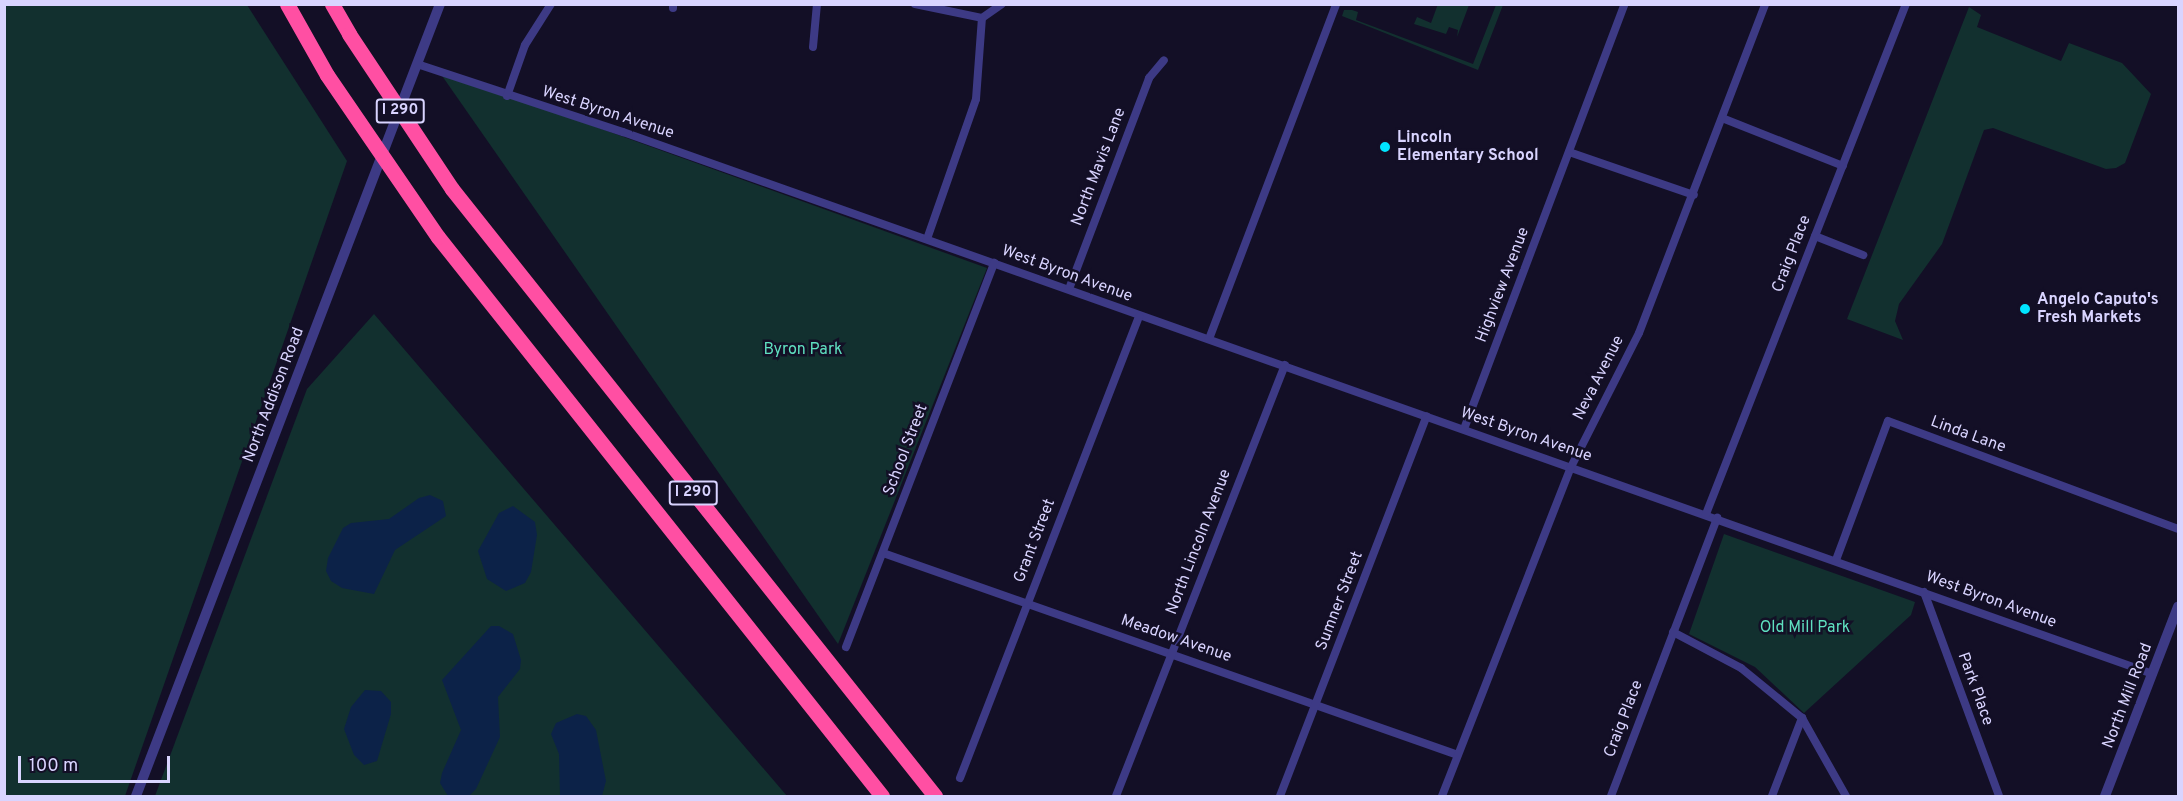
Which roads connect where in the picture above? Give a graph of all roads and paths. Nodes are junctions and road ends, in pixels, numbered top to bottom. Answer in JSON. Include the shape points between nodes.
{"nodes":[{"id":1,"x":287,"y":4,"type":"edge"},
{"id":2,"x":332,"y":4,"type":"edge"},
{"id":3,"x":441,"y":4,"type":"edge"},
{"id":4,"x":551,"y":4,"type":"edge"},
{"id":5,"x":817,"y":4,"type":"edge"},
{"id":6,"x":915,"y":4,"type":"edge"},
{"id":7,"x":1002,"y":4,"type":"edge"},
{"id":8,"x":1336,"y":4,"type":"edge"},
{"id":9,"x":1625,"y":4,"type":"edge"},
{"id":10,"x":1765,"y":4,"type":"edge"},
{"id":11,"x":1906,"y":4,"type":"edge"},
{"id":12,"x":982,"y":18,"type":"junction"},
{"id":13,"x":813,"y":47,"type":"dead end"},
{"id":14,"x":1164,"y":60,"type":"dead end"},
{"id":15,"x":417,"y":64,"type":"junction"},
{"id":16,"x":507,"y":96,"type":"junction"},
{"id":17,"x":1722,"y":118,"type":"junction"},
{"id":18,"x":1569,"y":152,"type":"junction"},
{"id":19,"x":1843,"y":166,"type":"junction"},
{"id":20,"x":1694,"y":195,"type":"junction"},
{"id":21,"x":1815,"y":236,"type":"junction"},
{"id":22,"x":927,"y":239,"type":"junction"},
{"id":23,"x":1863,"y":255,"type":"dead end"},
{"id":24,"x":994,"y":263,"type":"junction"},
{"id":25,"x":1069,"y":289,"type":"junction"},
{"id":26,"x":1139,"y":316,"type":"junction"},
{"id":27,"x":1209,"y":339,"type":"junction"},
{"id":28,"x":1285,"y":366,"type":"junction"},
{"id":29,"x":1427,"y":416,"type":"junction"},
{"id":30,"x":1464,"y":429,"type":"junction"},
{"id":31,"x":1571,"y":467,"type":"junction"},
{"id":32,"x":1706,"y":514,"type":"junction"},
{"id":33,"x":1717,"y":518,"type":"junction"},
{"id":34,"x":2178,"y":529,"type":"edge"},
{"id":35,"x":883,"y":553,"type":"junction"},
{"id":36,"x":1836,"y":560,"type":"junction"},
{"id":37,"x":1924,"y":592,"type":"junction"},
{"id":38,"x":1027,"y":603,"type":"junction"},
{"id":39,"x":2178,"y":607,"type":"edge"},
{"id":40,"x":1673,"y":632,"type":"junction"},
{"id":41,"x":846,"y":647,"type":"dead end"},
{"id":42,"x":1172,"y":653,"type":"junction"},
{"id":43,"x":2152,"y":674,"type":"junction"},
{"id":44,"x":1316,"y":703,"type":"junction"},
{"id":45,"x":1802,"y":718,"type":"junction"},
{"id":46,"x":1458,"y":755,"type":"junction"},
{"id":47,"x":960,"y":778,"type":"dead end"},
{"id":48,"x":136,"y":796,"type":"edge"},
{"id":49,"x":882,"y":796,"type":"edge"},
{"id":50,"x":935,"y":796,"type":"edge"},
{"id":51,"x":1116,"y":796,"type":"edge"},
{"id":52,"x":1280,"y":796,"type":"edge"},
{"id":53,"x":1442,"y":796,"type":"edge"},
{"id":54,"x":1611,"y":796,"type":"edge"},
{"id":55,"x":1772,"y":796,"type":"edge"},
{"id":56,"x":1846,"y":796,"type":"edge"},
{"id":57,"x":1999,"y":796,"type":"edge"},
{"id":58,"x":2105,"y":796,"type":"edge"}],
"edges":[{"from":1,"to":49,"type":"highway","number":"I 290","bridge":true,"via":[[327,75],[438,237]]},
{"from":2,"to":50,"type":"highway","number":"I 290","bridge":true,"via":[[452,189]]},
{"from":3,"to":15,"type":"street","name":"North Addison Road"},
{"from":4,"to":16,"type":"street","via":[[533,27]]},
{"from":5,"to":13,"type":"street"},
{"from":6,"to":12,"type":"street"},
{"from":7,"to":12,"type":"street"},
{"from":8,"to":27,"type":"street"},
{"from":9,"to":18,"type":"street","name":"Highview Avenue"},
{"from":10,"to":17,"type":"street","name":"Neva Avenue"},
{"from":11,"to":19,"type":"street","name":"Craig Place"},
{"from":12,"to":22,"type":"street","via":[[976,99]]},
{"from":14,"to":25,"type":"street","name":"North Mavis Lane","via":[[1149,78]]},
{"from":15,"to":16,"type":"street","name":"West Byron Avenue"},
{"from":15,"to":48,"type":"street","name":"North Addison Road"},
{"from":16,"to":22,"type":"street","name":"West Byron Avenue","via":[[623,132]]},
{"from":17,"to":19,"type":"street"},
{"from":17,"to":20,"type":"street","name":"Neva Avenue"},
{"from":18,"to":20,"type":"street"},
{"from":18,"to":30,"type":"street","name":"Highview Avenue"},
{"from":19,"to":21,"type":"street","name":"Craig Place"},
{"from":20,"to":31,"type":"street","name":"Neva Avenue","via":[[1639,333]]},
{"from":21,"to":23,"type":"street"},
{"from":21,"to":32,"type":"street","name":"Craig Place"},
{"from":22,"to":24,"type":"street","name":"West Byron Avenue"},
{"from":24,"to":25,"type":"street","name":"West Byron Avenue"},
{"from":24,"to":35,"type":"street","name":"School Street"},
{"from":25,"to":26,"type":"street","name":"West Byron Avenue"},
{"from":26,"to":27,"type":"street","name":"West Byron Avenue"},
{"from":26,"to":38,"type":"street","name":"Grant Street"},
{"from":27,"to":28,"type":"street","name":"West Byron Avenue"},
{"from":28,"to":29,"type":"street","name":"West Byron Avenue"},
{"from":28,"to":42,"type":"street","name":"North Lincoln Avenue"},
{"from":29,"to":30,"type":"street","name":"West Byron Avenue"},
{"from":29,"to":44,"type":"street","name":"Sumner Street"},
{"from":30,"to":31,"type":"street","name":"West Byron Avenue"},
{"from":31,"to":32,"type":"street","name":"West Byron Avenue"},
{"from":31,"to":46,"type":"street","name":"Neva Avenue"},
{"from":32,"to":33,"type":"street","name":"West Byron Avenue"},
{"from":33,"to":36,"type":"street","name":"West Byron Avenue"},
{"from":33,"to":40,"type":"street","name":"Craig Place"},
{"from":34,"to":36,"type":"street","name":"Linda Lane","via":[[1888,421]]},
{"from":35,"to":38,"type":"street","name":"Meadow Avenue"},
{"from":35,"to":41,"type":"street","name":"School Street"},
{"from":36,"to":37,"type":"street","name":"West Byron Avenue"},
{"from":37,"to":43,"type":"street","name":"West Byron Avenue"},
{"from":37,"to":57,"type":"street","name":"Park Place"},
{"from":38,"to":42,"type":"street","name":"Meadow Avenue"},
{"from":38,"to":47,"type":"street","name":"Grant Street"},
{"from":39,"to":43,"type":"street","name":"North Mill Road"},
{"from":40,"to":45,"type":"street","via":[[1741,668]]},
{"from":40,"to":54,"type":"street","name":"Craig Place"},
{"from":42,"to":44,"type":"street","name":"Meadow Avenue"},
{"from":42,"to":51,"type":"street","name":"North Lincoln Avenue"},
{"from":43,"to":58,"type":"street","name":"North Mill Road"},
{"from":44,"to":46,"type":"street","name":"Meadow Avenue"},
{"from":44,"to":52,"type":"street","name":"Sumner Street"},
{"from":45,"to":55,"type":"street"},
{"from":45,"to":56,"type":"street"},
{"from":46,"to":53,"type":"street","name":"Neva Avenue"}]}
